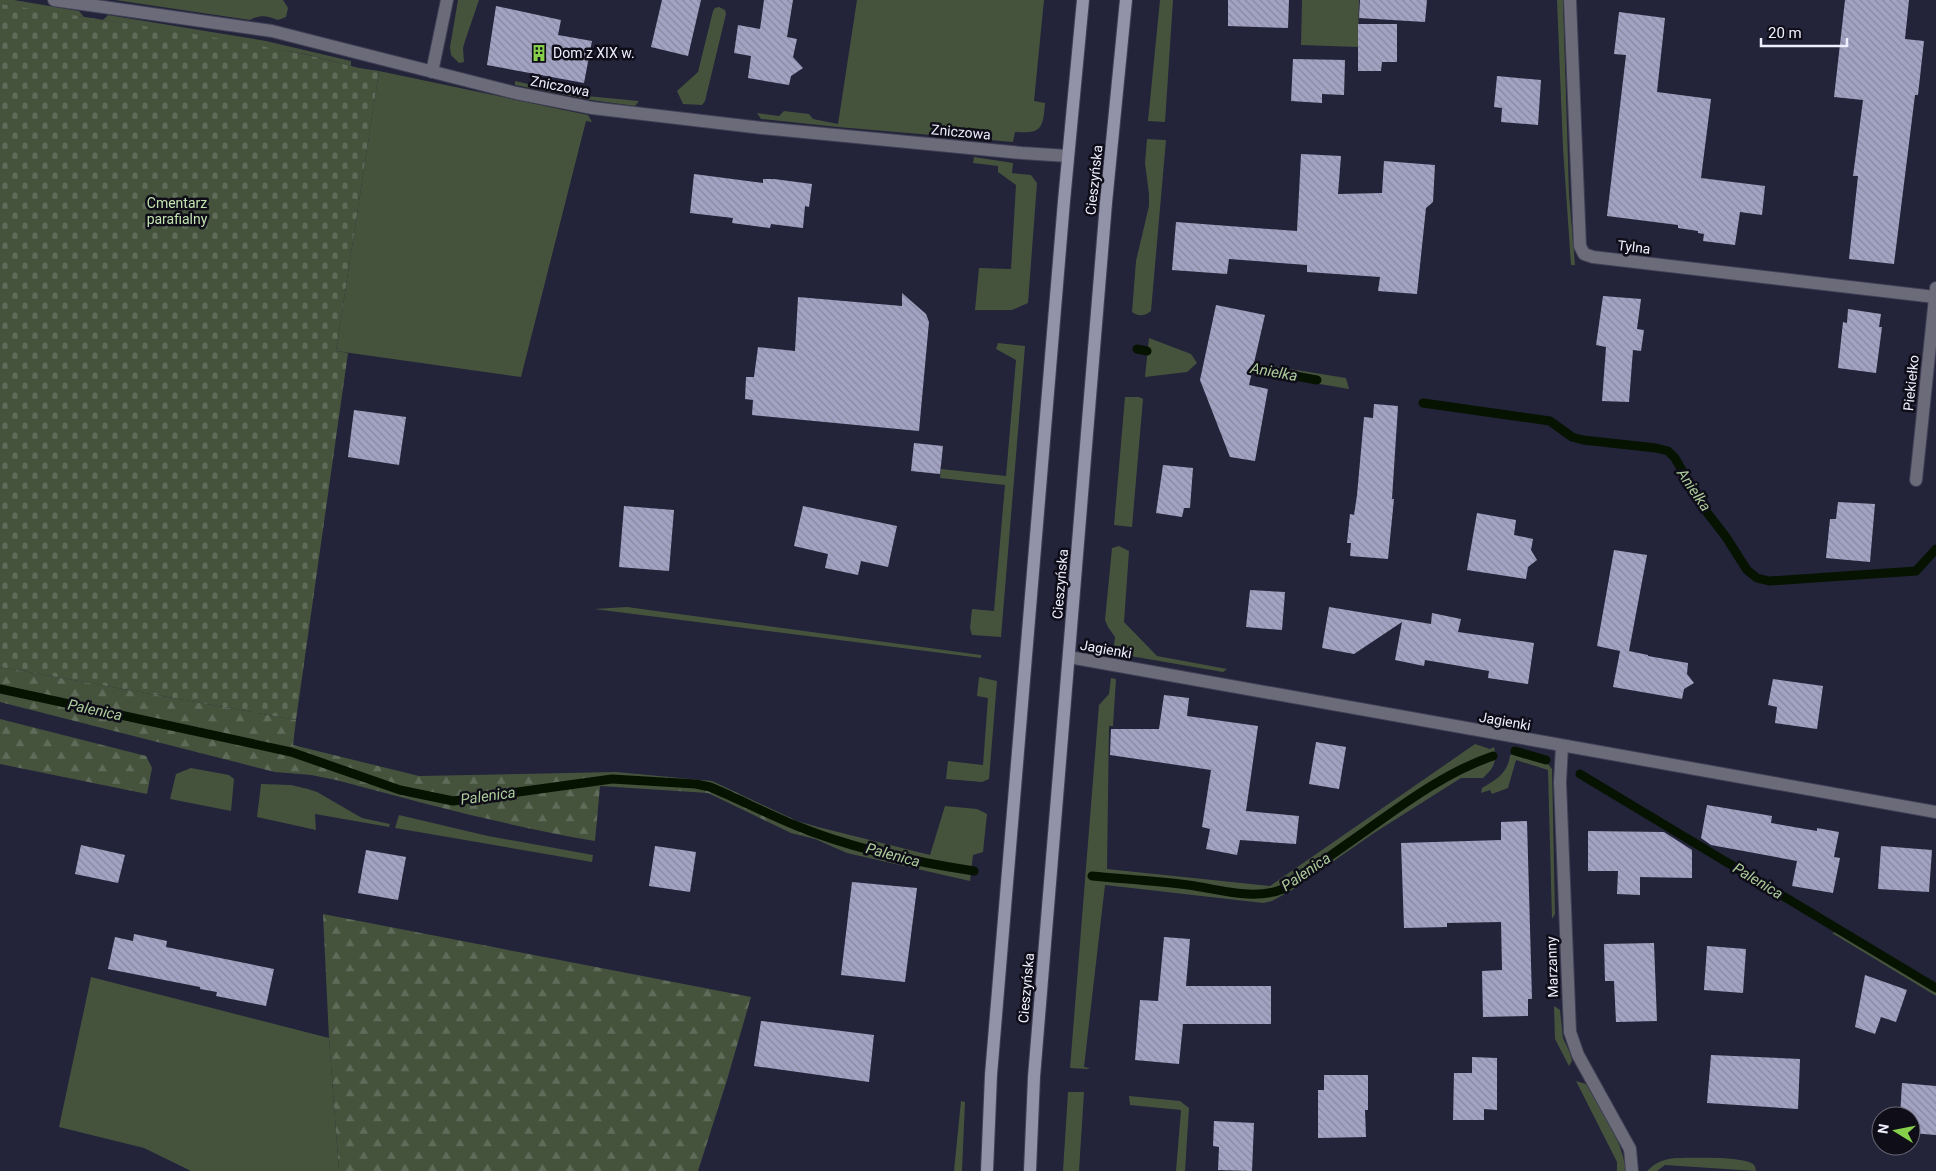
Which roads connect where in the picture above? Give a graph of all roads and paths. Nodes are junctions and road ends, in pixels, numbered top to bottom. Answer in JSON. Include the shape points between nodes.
{"nodes":[{"id":1,"x":54,"y":0,"type":"edge"},
{"id":2,"x":447,"y":0,"type":"edge"},
{"id":3,"x":1083,"y":0,"type":"edge"},
{"id":4,"x":1126,"y":0,"type":"edge"},
{"id":5,"x":1570,"y":0,"type":"edge"},
{"id":6,"x":432,"y":72,"type":"junction"},
{"id":7,"x":1068,"y":156,"type":"junction"},
{"id":8,"x":1936,"y":292,"type":"edge"},
{"id":9,"x":1916,"y":480,"type":"dead end"},
{"id":10,"x":1068,"y":657,"type":"junction"},
{"id":11,"x":1562,"y":746,"type":"junction"},
{"id":12,"x":1936,"y":812,"type":"edge"},
{"id":13,"x":987,"y":1171,"type":"edge"},
{"id":14,"x":1030,"y":1171,"type":"edge"},
{"id":15,"x":1632,"y":1171,"type":"edge"}],
"edges":[{"from":1,"to":6,"type":"street","name":"Zniczowa","via":[[272,32]]},
{"from":2,"to":6,"type":"street"},
{"from":3,"to":7,"type":"main road","name":"Cieszyńska"},
{"from":4,"to":10,"type":"main road","name":"Cieszyńska"},
{"from":5,"to":8,"type":"street","name":"Tylna","via":[[1580,246],[1584,254],[1593,258]]},
{"from":6,"to":7,"type":"street","name":"Zniczowa","via":[[592,108],[762,128]]},
{"from":7,"to":13,"type":"main road","name":"Cieszyńska","via":[[991,1075]]},
{"from":8,"to":9,"type":"street","name":"Piekiełko"},
{"from":10,"to":11,"type":"street","name":"Jagienki"},
{"from":10,"to":14,"type":"main road","name":"Cieszyńska","via":[[1034,1077]]},
{"from":11,"to":12,"type":"street","name":"Jagienki"},
{"from":11,"to":15,"type":"street","name":"Marzanny","via":[[1560,782],[1570,1032],[1578,1055],[1630,1148]]}]}
